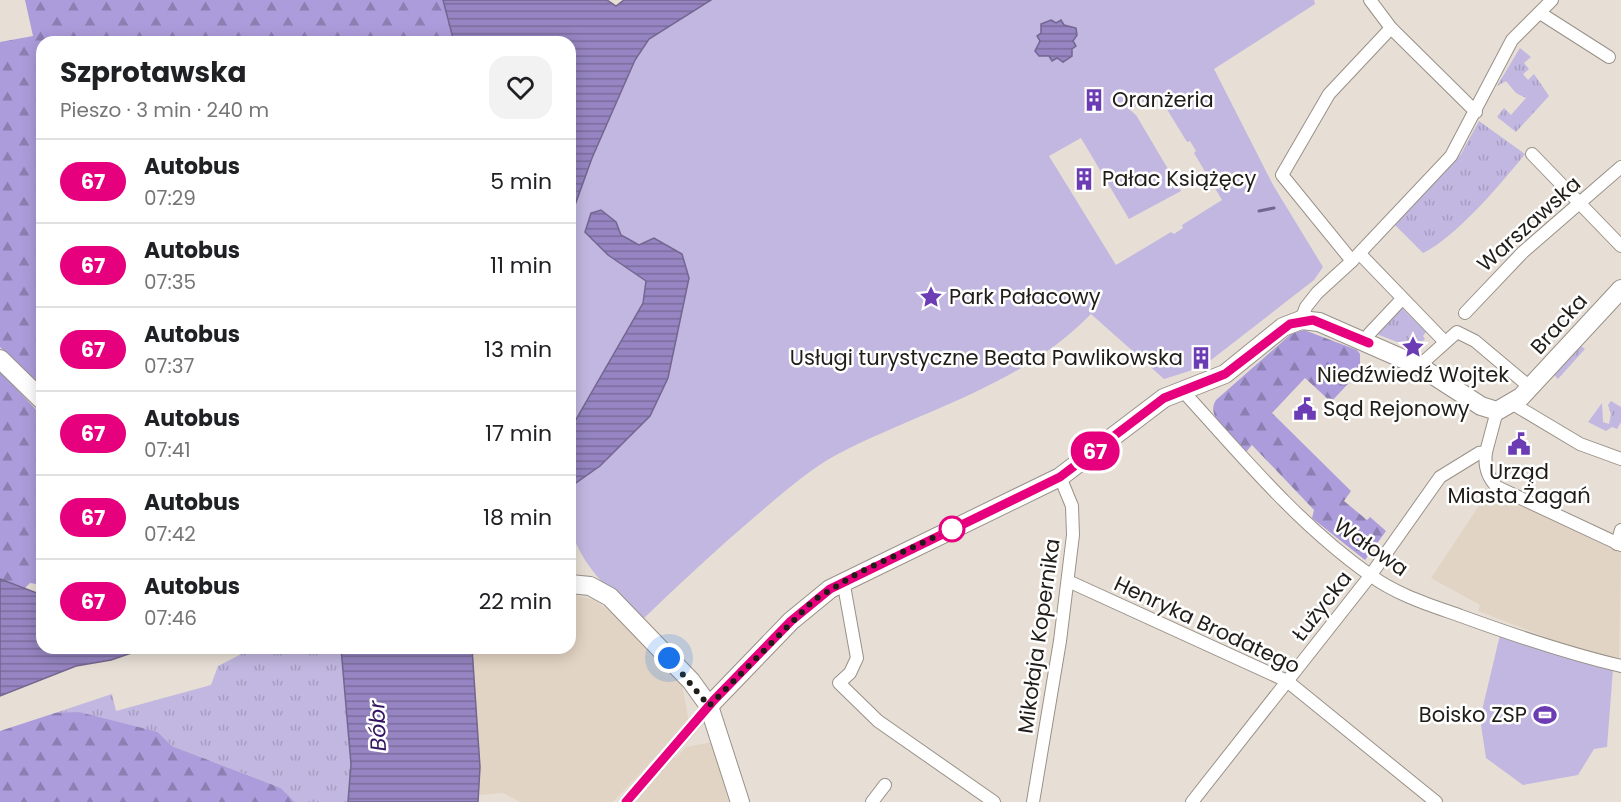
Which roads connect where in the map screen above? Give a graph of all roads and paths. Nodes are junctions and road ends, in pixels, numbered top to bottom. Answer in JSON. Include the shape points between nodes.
{"nodes":[{"id":1,"x":1370,"y":0,"type":"edge"},
{"id":2,"x":1552,"y":0,"type":"edge"},
{"id":3,"x":1540,"y":13,"type":"junction"},
{"id":4,"x":1391,"y":28,"type":"junction"},
{"id":5,"x":1609,"y":57,"type":"dead end"},
{"id":6,"x":1476,"y":112,"type":"junction"},
{"id":7,"x":1532,"y":153,"type":"dead end"},
{"id":8,"x":1621,"y":167,"type":"edge"},
{"id":9,"x":1581,"y":203,"type":"junction"},
{"id":10,"x":1621,"y":246,"type":"edge"},
{"id":11,"x":1356,"y":258,"type":"junction"},
{"id":12,"x":1621,"y":290,"type":"edge"},
{"id":13,"x":1402,"y":299,"type":"junction"},
{"id":14,"x":1465,"y":313,"type":"dead end"},
{"id":15,"x":1301,"y":320,"type":"junction"},
{"id":16,"x":1369,"y":339,"type":"junction"},
{"id":17,"x":1444,"y":341,"type":"junction"},
{"id":18,"x":0,"y":359,"type":"edge"},
{"id":19,"x":1419,"y":366,"type":"junction"},
{"id":20,"x":1531,"y":388,"type":"junction"},
{"id":21,"x":1182,"y":390,"type":"junction"},
{"id":22,"x":36,"y":394,"type":"edge"},
{"id":23,"x":1505,"y":407,"type":"junction"},
{"id":24,"x":1486,"y":452,"type":"junction"},
{"id":25,"x":1621,"y":459,"type":"edge"},
{"id":26,"x":1060,"y":477,"type":"junction"},
{"id":27,"x":1621,"y":530,"type":"edge"},
{"id":28,"x":1619,"y":544,"type":"edge"},
{"id":29,"x":1370,"y":576,"type":"junction"},
{"id":30,"x":843,"y":580,"type":"junction"},
{"id":31,"x":1068,"y":581,"type":"junction"},
{"id":32,"x":576,"y":585,"type":"edge"},
{"id":33,"x":1621,"y":666,"type":"edge"},
{"id":34,"x":1287,"y":681,"type":"junction"},
{"id":35,"x":709,"y":706,"type":"junction"},
{"id":36,"x":885,"y":785,"type":"dead end"},
{"id":37,"x":876,"y":801,"type":"edge"},
{"id":38,"x":626,"y":802,"type":"edge"},
{"id":39,"x":740,"y":802,"type":"edge"},
{"id":40,"x":994,"y":802,"type":"edge"},
{"id":41,"x":1033,"y":802,"type":"edge"},
{"id":42,"x":1192,"y":802,"type":"edge"},
{"id":43,"x":1436,"y":802,"type":"edge"}],
"edges":[{"from":1,"to":4,"type":"street"},
{"from":2,"to":3,"type":"street"},
{"from":3,"to":5,"type":"street"},
{"from":3,"to":6,"type":"street","via":[[1512,39]]},
{"from":4,"to":6,"type":"street"},
{"from":4,"to":11,"type":"street","via":[[1329,94],[1282,175]]},
{"from":6,"to":11,"type":"street","via":[[1451,156]]},
{"from":7,"to":9,"type":"street"},
{"from":8,"to":9,"type":"street","name":"Warszawska"},
{"from":9,"to":10,"type":"street"},
{"from":9,"to":14,"type":"street","name":"Warszawska","via":[[1496,278]]},
{"from":11,"to":13,"type":"street"},
{"from":11,"to":15,"type":"street","via":[[1317,293]]},
{"from":12,"to":20,"type":"street","name":"Bracka"},
{"from":13,"to":16,"type":"street"},
{"from":13,"to":17,"type":"street"},
{"from":15,"to":16,"type":"street","via":[[1316,320]]},
{"from":15,"to":21,"type":"street","via":[[1282,327],[1225,374]]},
{"from":16,"to":19,"type":"street"},
{"from":17,"to":19,"type":"street"},
{"from":17,"to":20,"type":"street","via":[[1457,332],[1465,334]]},
{"from":18,"to":22,"type":"street"},
{"from":19,"to":23,"type":"street","via":[[1481,406]]},
{"from":20,"to":23,"type":"street","name":"Bracka"},
{"from":21,"to":26,"type":"street","via":[[1164,398]]},
{"from":21,"to":29,"type":"street","name":"Wałowa","via":[[1305,521]]},
{"from":23,"to":24,"type":"street"},
{"from":23,"to":25,"type":"street","via":[[1580,444]]},
{"from":24,"to":28,"type":"street","via":[[1485,465],[1497,486]]},
{"from":24,"to":29,"type":"street","name":"Łużycka","via":[[1440,477]]},
{"from":26,"to":30,"type":"street"},
{"from":26,"to":31,"type":"street","name":"Mikołaja Kopernika","via":[[1073,514]]},
{"from":27,"to":28,"type":"street"},
{"from":29,"to":33,"type":"street","name":"Wałowa","via":[[1432,607],[1563,652]]},
{"from":29,"to":34,"type":"street","name":"Łużycka"},
{"from":30,"to":35,"type":"street","via":[[814,600]]},
{"from":30,"to":40,"type":"street","via":[[857,658],[839,683],[878,721]]},
{"from":31,"to":34,"type":"street","name":"Henryka Brodatego"},
{"from":31,"to":41,"type":"street","name":"Mikołaja Kopernika"},
{"from":32,"to":35,"type":"street","via":[[590,586],[610,597],[691,681]]},
{"from":34,"to":42,"type":"street","name":"Łużycka"},
{"from":34,"to":43,"type":"street","name":"Henryka Brodatego"},
{"from":35,"to":38,"type":"street"},
{"from":35,"to":39,"type":"street"},
{"from":36,"to":37,"type":"street"}]}
